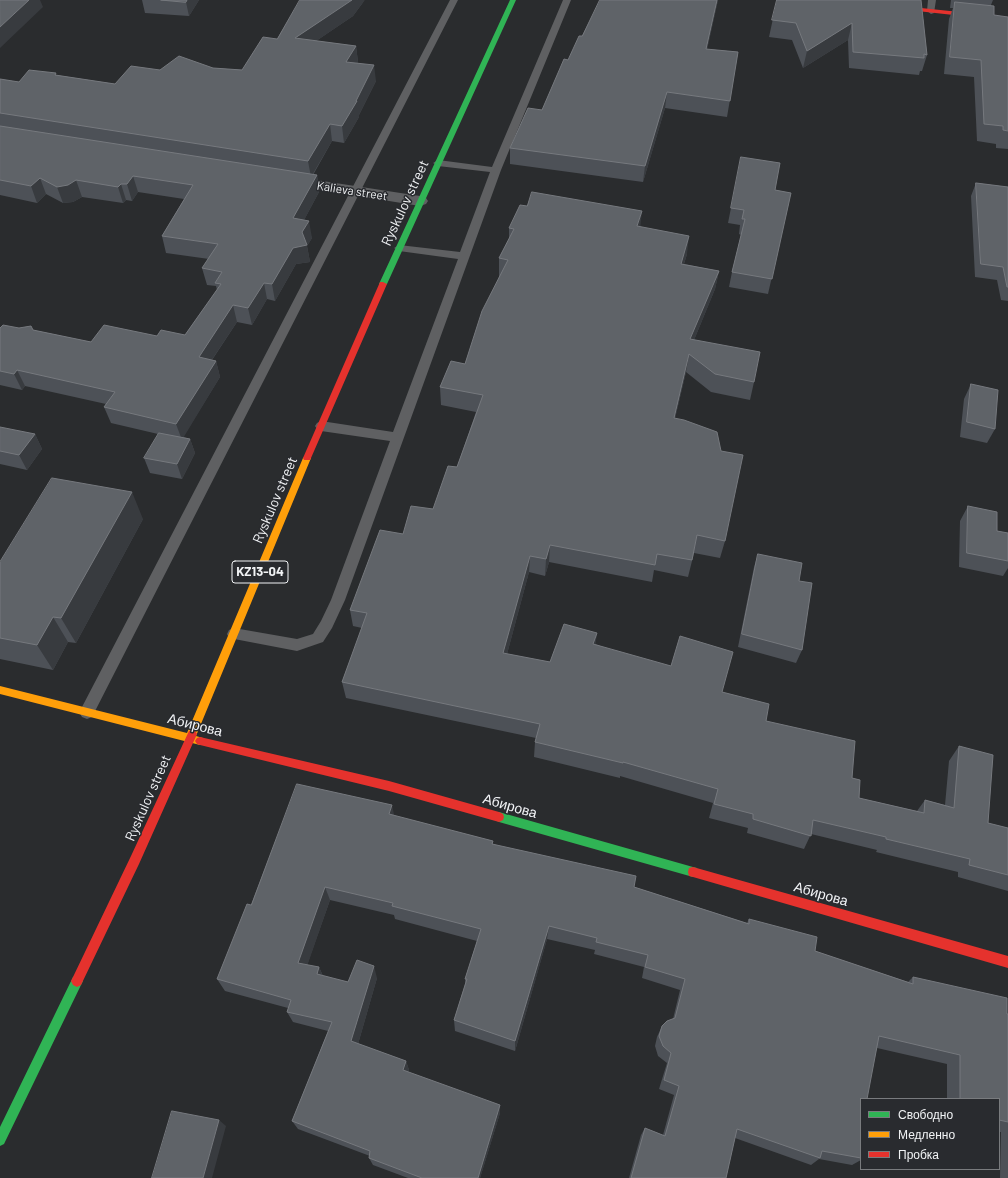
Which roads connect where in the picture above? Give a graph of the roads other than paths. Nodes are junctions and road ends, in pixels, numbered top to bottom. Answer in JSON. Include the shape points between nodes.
{"nodes":[{"id":1,"x":454,"y":0,"type":"edge"},
{"id":2,"x":513,"y":0,"type":"edge"},
{"id":3,"x":567,"y":0,"type":"edge"},
{"id":4,"x":932,"y":0,"type":"edge"},
{"id":5,"x":885,"y":6,"type":"edge"},
{"id":6,"x":931,"y":11,"type":"junction"},
{"id":7,"x":1008,"y":19,"type":"edge"},
{"id":8,"x":438,"y":163,"type":"junction"},
{"id":9,"x":496,"y":170,"type":"junction"},
{"id":10,"x":277,"y":179,"type":"edge"},
{"id":11,"x":356,"y":191,"type":"junction"},
{"id":12,"x":420,"y":201,"type":"junction"},
{"id":13,"x":399,"y":248,"type":"junction"},
{"id":14,"x":463,"y":256,"type":"junction"},
{"id":15,"x":321,"y":426,"type":"junction"},
{"id":16,"x":397,"y":437,"type":"junction"},
{"id":17,"x":234,"y":634,"type":"junction"},
{"id":18,"x":0,"y":690,"type":"edge"},
{"id":19,"x":87,"y":712,"type":"junction"},
{"id":20,"x":190,"y":738,"type":"junction"},
{"id":21,"x":1008,"y":962,"type":"edge"},
{"id":22,"x":0,"y":1140,"type":"edge"}],
"edges":[{"from":1,"to":11,"type":"lane"},
{"from":2,"to":8,"type":"main road","name":"Ryskulov street","number":"KZ13-04"},
{"from":3,"to":9,"type":"lane"},
{"from":4,"to":6,"type":"lane"},
{"from":5,"to":6,"type":"main road"},
{"from":6,"to":7,"type":"main road"},
{"from":8,"to":9,"type":"lane"},
{"from":8,"to":12,"type":"main road","name":"Ryskulov street","number":"KZ13-04"},
{"from":9,"to":14,"type":"lane"},
{"from":10,"to":11,"type":"street","name":"Kalieva street"},
{"from":11,"to":12,"type":"street","name":"Kalieva street"},
{"from":11,"to":19,"type":"lane"},
{"from":12,"to":13,"type":"main road","name":"Ryskulov street","number":"KZ13-04"},
{"from":13,"to":14,"type":"lane"},
{"from":13,"to":15,"type":"main road","name":"Ryskulov street","number":"KZ13-04"},
{"from":14,"to":16,"type":"lane"},
{"from":15,"to":16,"type":"lane"},
{"from":15,"to":17,"type":"main road","name":"Ryskulov street","number":"KZ13-04"},
{"from":16,"to":17,"type":"lane","via":[[338,600],[318,638],[297,645]]},
{"from":17,"to":20,"type":"main road","name":"Ryskulov street","number":"KZ13-04"},
{"from":18,"to":19,"type":"main road","name":"Абирова"},
{"from":19,"to":20,"type":"main road","name":"Абирова"},
{"from":20,"to":21,"type":"main road","name":"Абирова","via":[[389,786]]},
{"from":20,"to":22,"type":"main road","name":"Ryskulov street","number":"KZ13-04","via":[[135,860]]}]}
